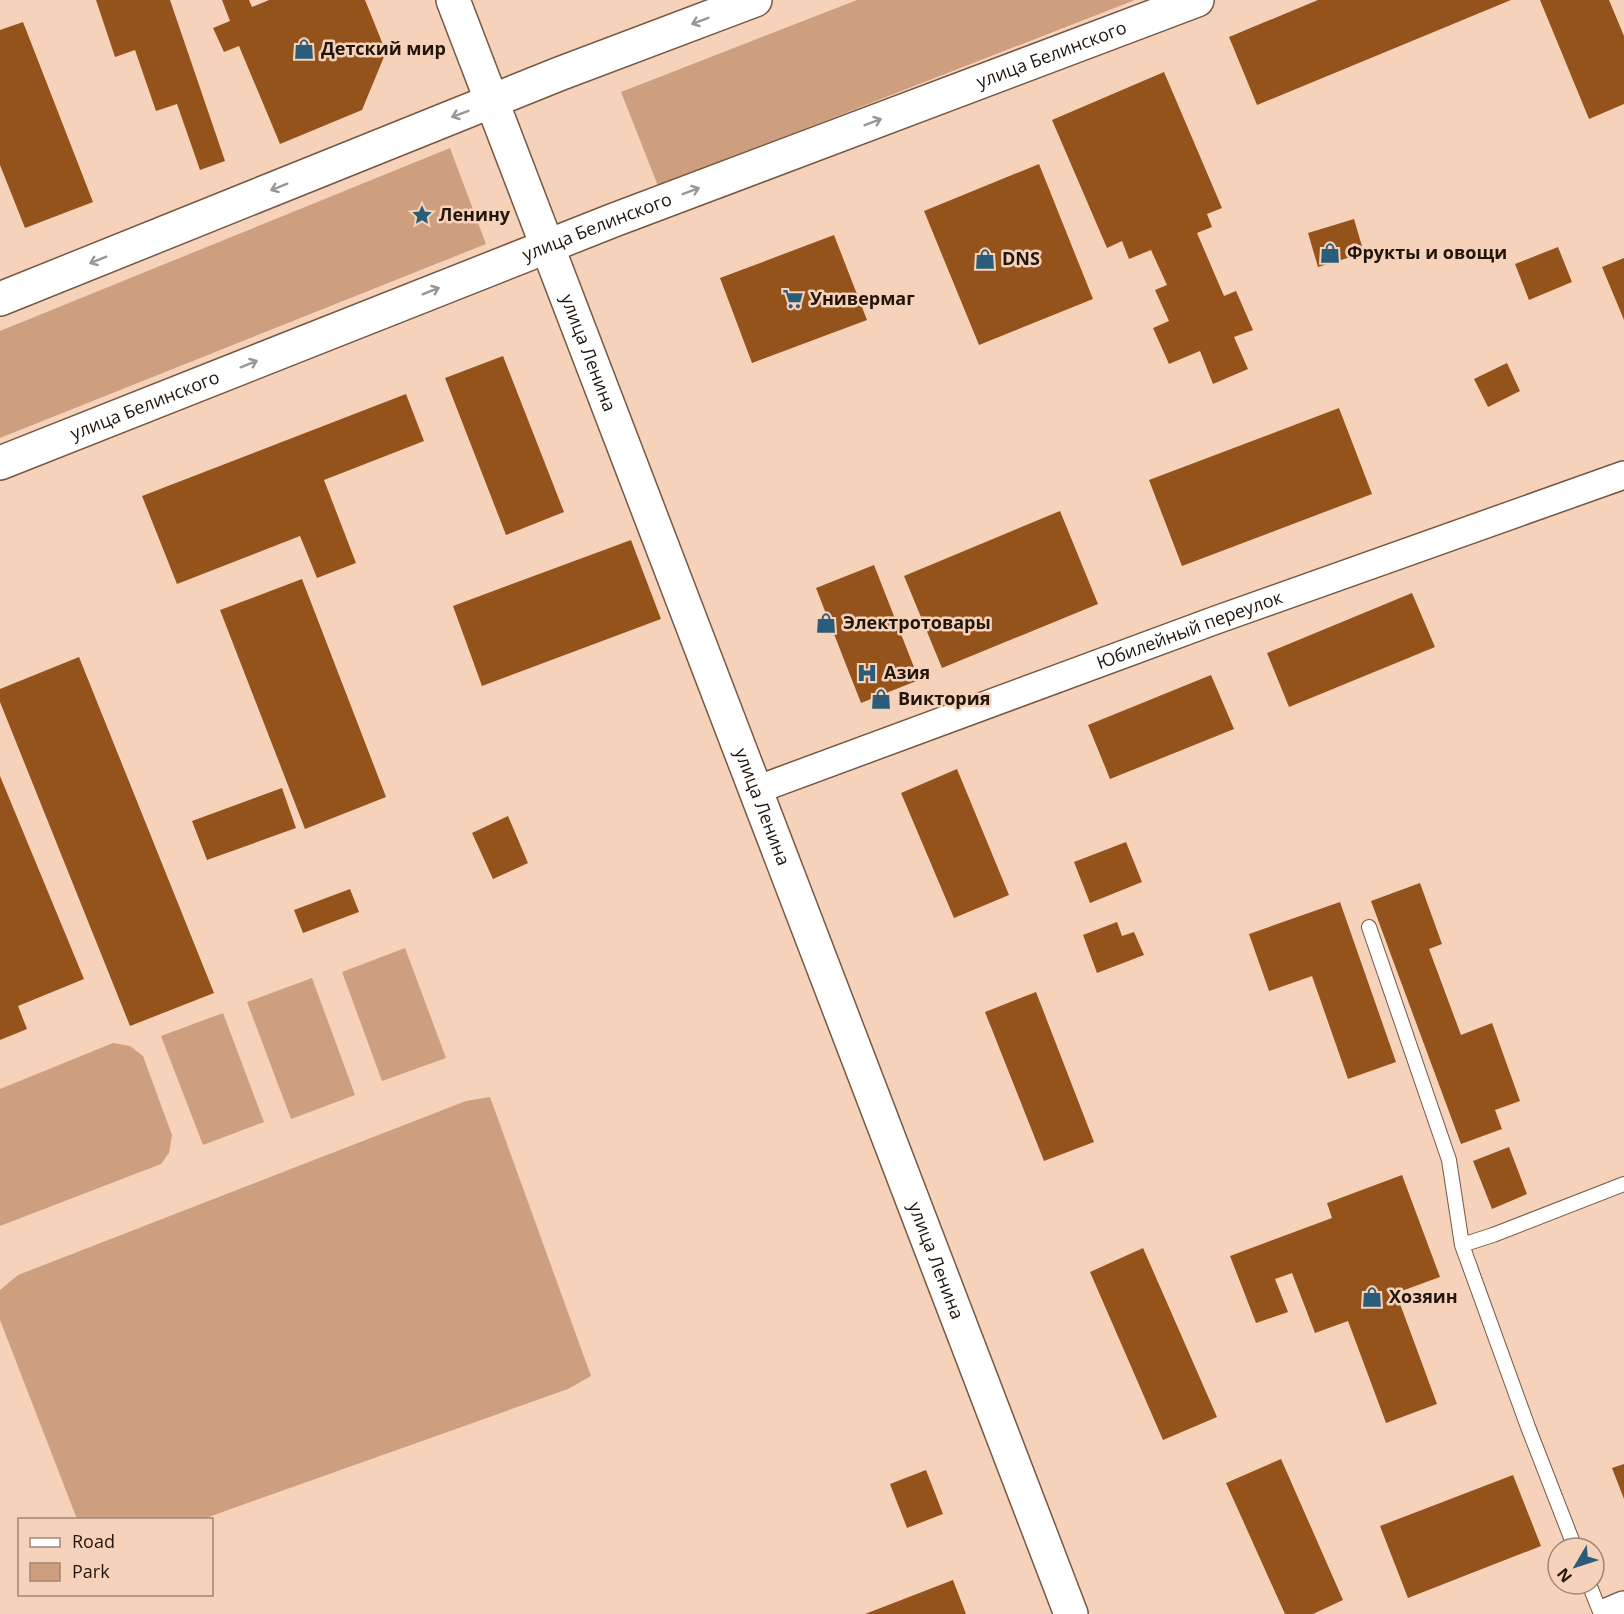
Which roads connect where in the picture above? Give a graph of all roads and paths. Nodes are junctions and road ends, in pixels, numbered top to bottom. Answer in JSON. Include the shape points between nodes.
{"nodes":[{"id":1,"x":453,"y":0,"type":"edge"},
{"id":2,"x":755,"y":0,"type":"edge"},
{"id":3,"x":1197,"y":0,"type":"edge"},
{"id":4,"x":492,"y":101,"type":"junction"},
{"id":5,"x":548,"y":246,"type":"junction"},
{"id":6,"x":0,"y":299,"type":"edge"},
{"id":7,"x":0,"y":463,"type":"edge"},
{"id":8,"x":1624,"y":475,"type":"edge"},
{"id":9,"x":756,"y":790,"type":"junction"},
{"id":10,"x":1370,"y":927,"type":"dead end"},
{"id":11,"x":1624,"y":1184,"type":"edge"},
{"id":12,"x":1462,"y":1245,"type":"junction"},
{"id":13,"x":1570,"y":1536,"type":"edge"},
{"id":14,"x":1594,"y":1596,"type":"edge"},
{"id":15,"x":1624,"y":1608,"type":"edge"},
{"id":16,"x":1071,"y":1614,"type":"edge"},
{"id":17,"x":1601,"y":1614,"type":"edge"},
{"id":18,"x":1610,"y":1614,"type":"edge"}],
"edges":[{"from":1,"to":4,"type":"street","name":"улица Ленина"},
{"from":2,"to":4,"type":"street","one_way":true},
{"from":5,"to":3,"type":"street","name":"улица Белинского","one_way":true},
{"from":4,"to":5,"type":"street","name":"улица Ленина"},
{"from":4,"to":6,"type":"street","one_way":true},
{"from":7,"to":5,"type":"street","name":"улица Белинского","one_way":true},
{"from":5,"to":9,"type":"street","name":"улица Ленина"},
{"from":8,"to":9,"type":"street","name":"Юбилейный переулок"},
{"from":9,"to":16,"type":"street","name":"улица Ленина"},
{"from":10,"to":12,"type":"lane","via":[[1449,1160]]},
{"from":11,"to":12,"type":"lane"},
{"from":12,"to":13,"type":"lane"},
{"from":14,"to":17,"type":"lane"},
{"from":15,"to":18,"type":"street"}]}
